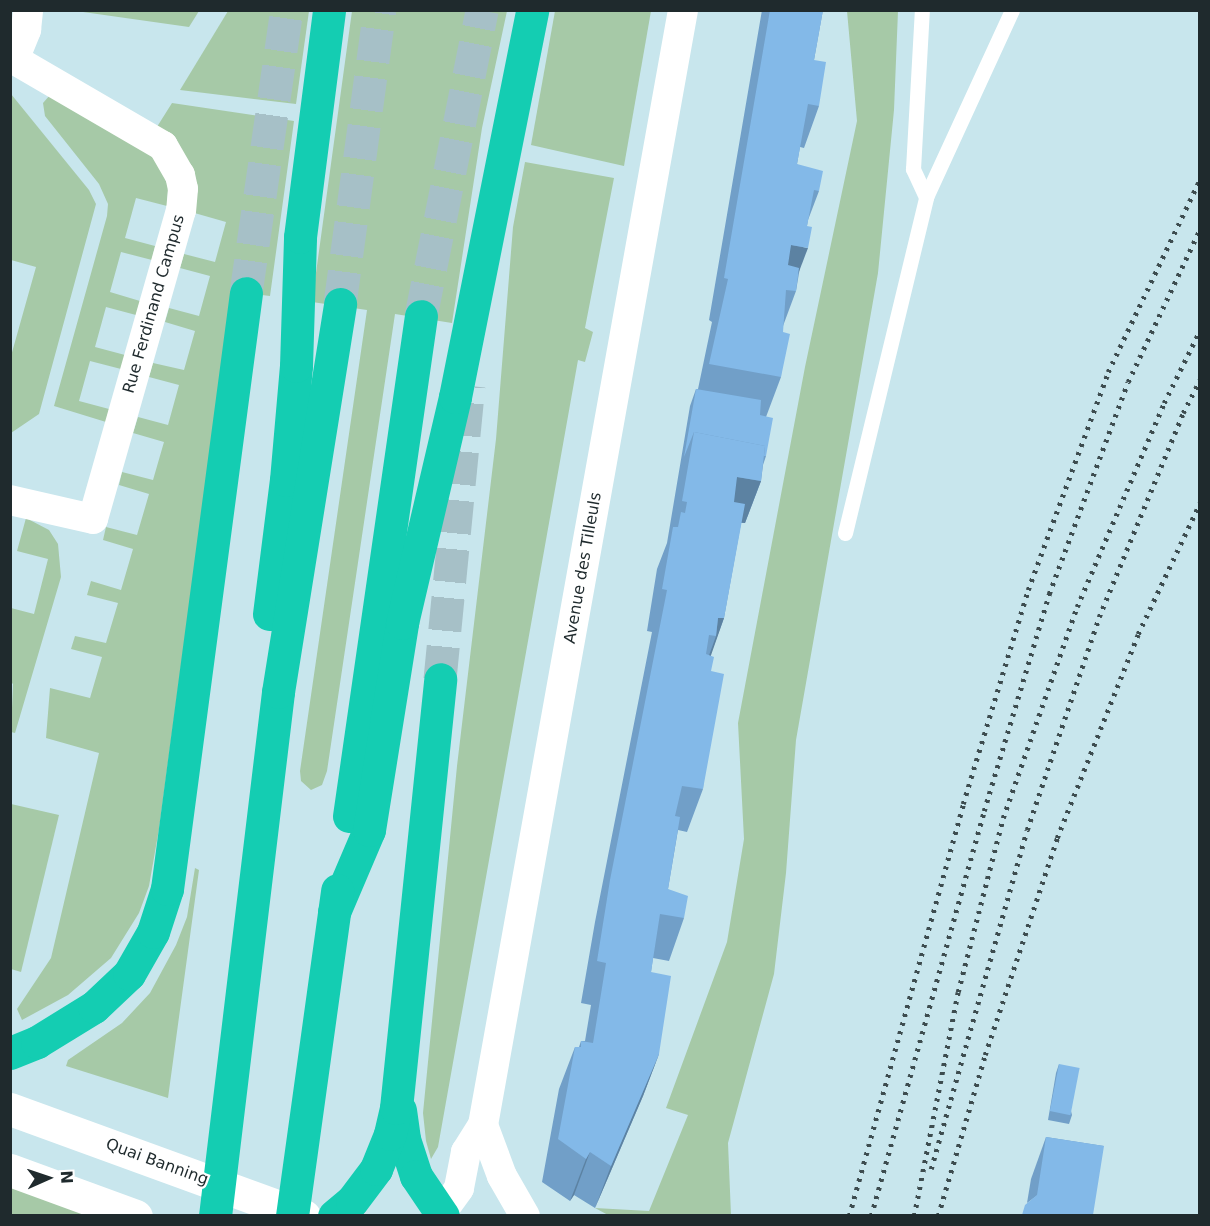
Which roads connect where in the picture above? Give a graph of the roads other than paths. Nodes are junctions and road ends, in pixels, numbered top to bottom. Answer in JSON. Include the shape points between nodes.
{"nodes":[{"id":1,"x":329,"y":10,"type":"edge"},
{"id":2,"x":532,"y":10,"type":"edge"},
{"id":3,"x":682,"y":10,"type":"edge"},
{"id":4,"x":922,"y":10,"type":"edge"},
{"id":5,"x":1012,"y":10,"type":"edge"},
{"id":6,"x":19,"y":34,"type":"edge"},
{"id":7,"x":926,"y":197,"type":"junction"},
{"id":8,"x":246,"y":293,"type":"tunnel mouth"},
{"id":9,"x":340,"y":304,"type":"tunnel mouth"},
{"id":10,"x":421,"y":316,"type":"tunnel mouth"},
{"id":11,"x":10,"y":500,"type":"edge"},
{"id":12,"x":845,"y":532,"type":"dead end"},
{"id":13,"x":440,"y":679,"type":"tunnel mouth"},
{"id":14,"x":278,"y":692,"type":"junction"},
{"id":15,"x":334,"y":912,"type":"junction"},
{"id":16,"x":10,"y":1053,"type":"edge"},
{"id":17,"x":399,"y":1084,"type":"junction"},
{"id":18,"x":10,"y":1109,"type":"edge"},
{"id":19,"x":483,"y":1125,"type":"junction"},
{"id":20,"x":10,"y":1170,"type":"edge"},
{"id":21,"x":136,"y":1215,"type":"edge"},
{"id":22,"x":215,"y":1215,"type":"edge"},
{"id":23,"x":292,"y":1215,"type":"edge"},
{"id":24,"x":304,"y":1215,"type":"edge"},
{"id":25,"x":334,"y":1215,"type":"edge"},
{"id":26,"x":441,"y":1215,"type":"edge"},
{"id":27,"x":525,"y":1215,"type":"edge"}],
"edges":[{"from":1,"to":14,"type":"highway","via":[[300,237],[296,366],[267,626]]},
{"from":2,"to":15,"type":"highway","via":[[455,397],[402,623],[369,830]]},
{"from":3,"to":19,"type":"street","name":"Avenue des Tilleuls"},
{"from":4,"to":7,"type":"lane","via":[[913,169]]},
{"from":5,"to":7,"type":"lane"},
{"from":6,"to":11,"type":"street","name":"Rue Ferdinand Campus","via":[[163,146],[180,175],[183,189],[181,210],[93,519]]},
{"from":7,"to":12,"type":"lane"},
{"from":8,"to":16,"type":"highway","via":[[167,889],[153,932],[129,974],[94,1007],[37,1042]]},
{"from":9,"to":14,"type":"highway"},
{"from":10,"to":15,"type":"highway"},
{"from":13,"to":17,"type":"highway"},
{"from":14,"to":22,"type":"highway"},
{"from":15,"to":23,"type":"highway"},
{"from":17,"to":25,"type":"highway","via":[[390,1134],[376,1169],[359,1194]]},
{"from":17,"to":26,"type":"highway","via":[[399,1113],[410,1160]]},
{"from":18,"to":24,"type":"main road","name":"Quai Banning"},
{"from":19,"to":26,"type":"street","name":"Avenue des Tilleuls","via":[[466,1152],[459,1188]]},
{"from":19,"to":27,"type":"street","via":[[502,1176]]},
{"from":20,"to":21,"type":"main road"}]}
